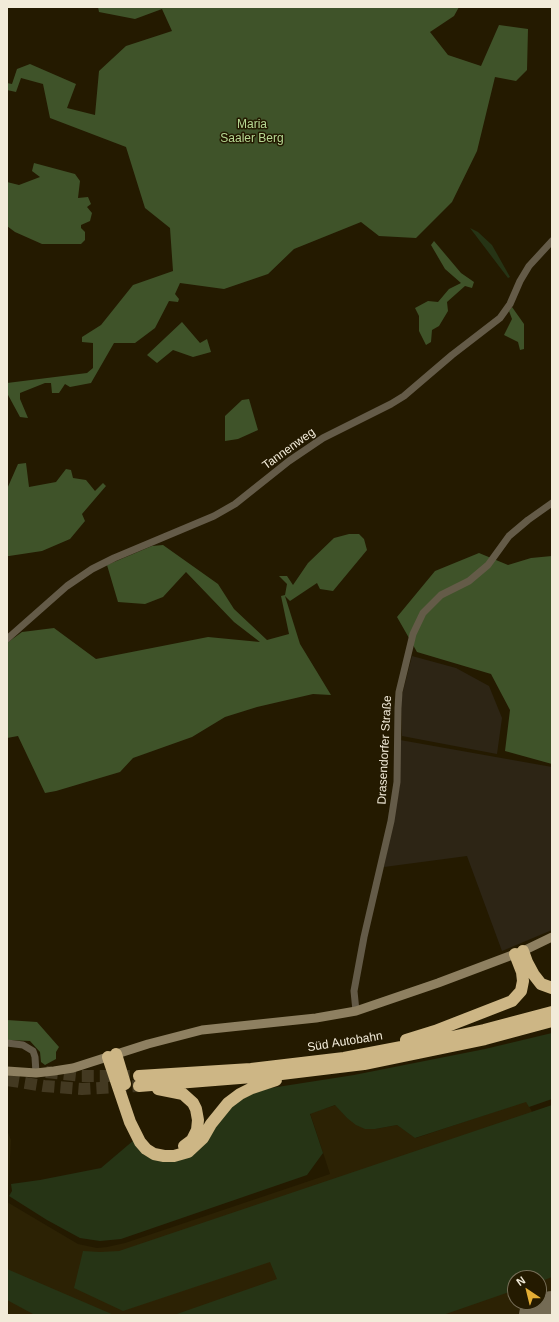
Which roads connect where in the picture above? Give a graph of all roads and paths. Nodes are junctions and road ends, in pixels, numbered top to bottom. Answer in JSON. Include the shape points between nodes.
{"nodes":[{"id":1,"x":552,"y":241,"type":"edge"},
{"id":2,"x":552,"y":503,"type":"edge"},
{"id":3,"x":7,"y":639,"type":"edge"},
{"id":4,"x":552,"y":937,"type":"edge"},
{"id":5,"x":519,"y":953,"type":"junction"},
{"id":6,"x":552,"y":988,"type":"edge"},
{"id":7,"x":356,"y":1011,"type":"junction"},
{"id":8,"x":552,"y":1012,"type":"edge"},
{"id":9,"x":552,"y":1021,"type":"edge"},
{"id":10,"x":7,"y":1044,"type":"edge"},
{"id":11,"x":374,"y":1053,"type":"junction"},
{"id":12,"x":112,"y":1055,"type":"junction"},
{"id":13,"x":7,"y":1071,"type":"edge"},
{"id":14,"x":36,"y":1073,"type":"junction"},
{"id":15,"x":298,"y":1073,"type":"junction"},
{"id":16,"x":139,"y":1081,"type":"junction"}],
"edges":[{"from":1,"to":3,"type":"street","name":"Tannenweg","via":[[529,266],[500,318],[404,396],[323,438],[235,504],[214,516],[92,569],[67,586]]},
{"from":2,"to":7,"type":"street","name":"Drasendorfer Straße","via":[[509,536],[488,565],[469,581],[441,595],[423,613],[413,634],[399,692],[397,782],[354,991]]},
{"from":4,"to":5,"type":"main road"},
{"from":5,"to":6,"type":"highway","via":[[541,984]]},
{"from":5,"to":7,"type":"main road"},
{"from":5,"to":11,"type":"highway","via":[[523,981],[521,991],[512,1001]]},
{"from":7,"to":12,"type":"main road","via":[[316,1018],[202,1030]]},
{"from":8,"to":11,"type":"highway","name":"Süd Autobahn","via":[[484,1030]]},
{"from":9,"to":15,"type":"highway","name":"Süd Autobahn","via":[[438,1050]]},
{"from":10,"to":14,"type":"street","via":[[23,1045],[33,1051],[36,1057]]},
{"from":11,"to":16,"type":"highway","name":"Süd Autobahn"},
{"from":12,"to":14,"type":"main road","via":[[73,1068]]},
{"from":12,"to":15,"type":"highway","via":[[130,1122],[140,1142],[154,1154],[164,1156],[181,1155],[192,1149],[223,1108],[240,1094]]},
{"from":12,"to":16,"type":"highway","via":[[136,1118],[150,1142],[168,1150],[178,1149],[192,1140],[198,1120],[193,1103],[183,1094]]},
{"from":13,"to":14,"type":"main road"},
{"from":15,"to":16,"type":"highway","name":"Süd Autobahn"}]}
